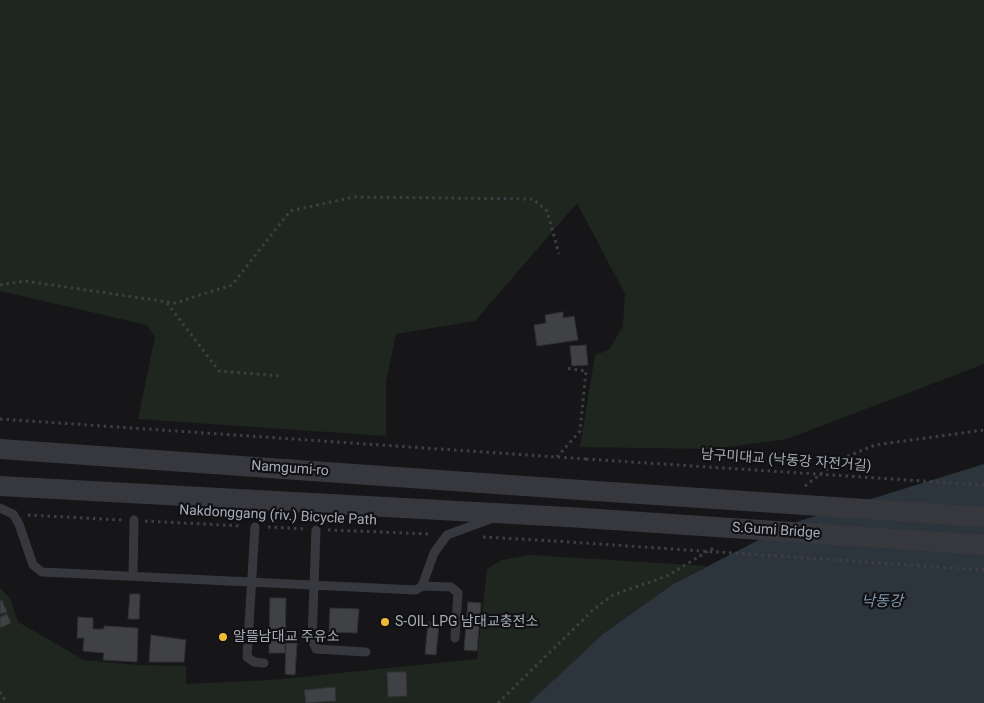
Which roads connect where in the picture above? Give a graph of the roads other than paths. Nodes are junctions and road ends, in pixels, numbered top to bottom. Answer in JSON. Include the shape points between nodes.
{"nodes":[{"id":1,"x":0,"y":449,"type":"edge"},
{"id":2,"x":0,"y":486,"type":"edge"},
{"id":3,"x":581,"y":490,"type":"joint"},
{"id":4,"x":0,"y":508,"type":"edge"},
{"id":5,"x":504,"y":514,"type":"junction"},
{"id":6,"x":984,"y":517,"type":"edge"},
{"id":7,"x":134,"y":520,"type":"road end"},
{"id":8,"x":255,"y":526,"type":"road end"},
{"id":9,"x":316,"y":530,"type":"road end"},
{"id":10,"x":984,"y":545,"type":"edge"},
{"id":11,"x":133,"y":576,"type":"junction"},
{"id":12,"x":251,"y":582,"type":"junction"},
{"id":13,"x":315,"y":585,"type":"junction"},
{"id":14,"x":422,"y":586,"type":"junction"},
{"id":15,"x":455,"y":638,"type":"dead end"},
{"id":16,"x":366,"y":652,"type":"dead end"},
{"id":17,"x":264,"y":663,"type":"dead end"}],
"edges":[{"from":1,"to":3,"type":"street","name":"Namgumi-ro"},
{"from":2,"to":5,"type":"street"},
{"from":3,"to":6,"type":"street","name":"S.Gumi Bridge","bridge":true},
{"from":4,"to":11,"type":"lane","via":[[13,514],[33,565],[42,572]]},
{"from":5,"to":10,"type":"street","name":"S.Gumi Bridge","bridge":true},
{"from":5,"to":14,"type":"lane","via":[[447,535],[434,553]]},
{"from":7,"to":11,"type":"lane"},
{"from":8,"to":12,"type":"lane"},
{"from":9,"to":13,"type":"lane"},
{"from":11,"to":12,"type":"lane"},
{"from":12,"to":13,"type":"lane"},
{"from":12,"to":17,"type":"lane","via":[[247,657]]},
{"from":13,"to":14,"type":"lane","via":[[416,590]]},
{"from":13,"to":16,"type":"lane","via":[[312,640],[316,649]]},
{"from":14,"to":15,"type":"lane","via":[[451,586],[458,593]]}]}
